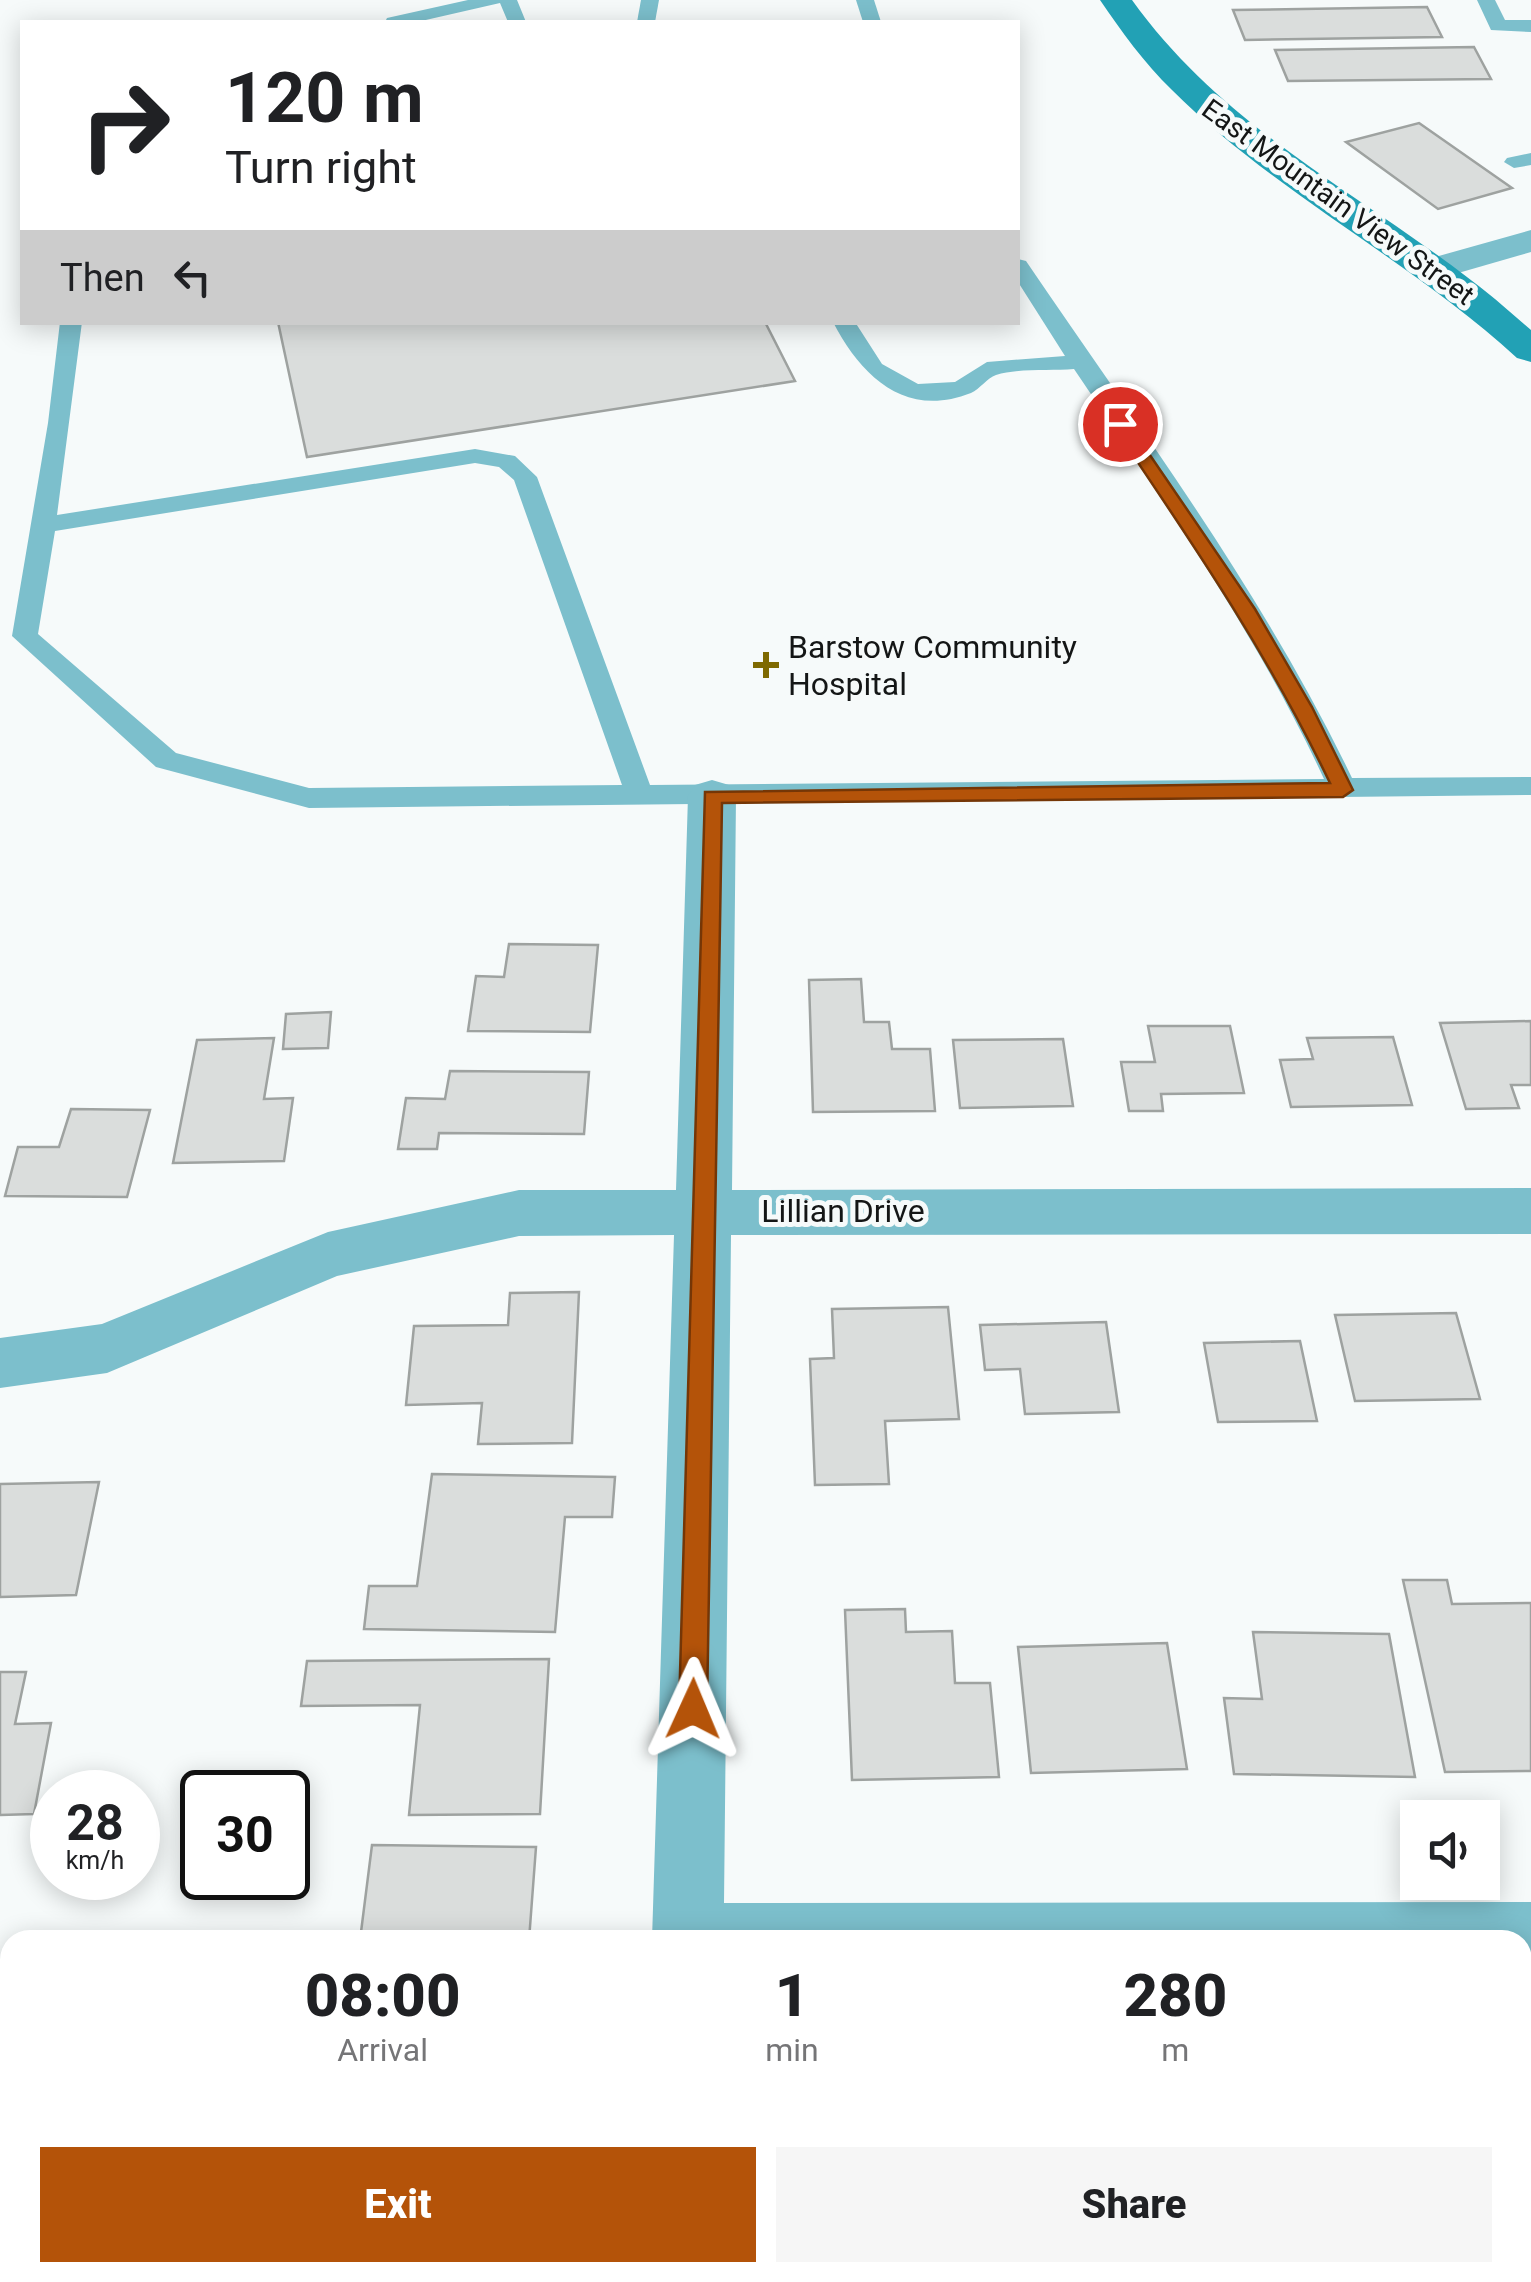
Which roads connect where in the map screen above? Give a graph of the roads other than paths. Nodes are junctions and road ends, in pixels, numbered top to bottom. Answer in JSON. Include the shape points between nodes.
{"nodes":[{"id":1,"x":493,"y":0,"type":"edge"},
{"id":2,"x":1116,"y":0,"type":"edge"},
{"id":3,"x":1486,"y":0,"type":"edge"},
{"id":4,"x":403,"y":20,"type":"edge"},
{"id":5,"x":1531,"y":26,"type":"edge"},
{"id":6,"x":1531,"y":241,"type":"edge"},
{"id":7,"x":1020,"y":269,"type":"edge"},
{"id":8,"x":1434,"y":269,"type":"junction"},
{"id":9,"x":70,"y":325,"type":"edge"},
{"id":10,"x":846,"y":325,"type":"edge"},
{"id":11,"x":1531,"y":350,"type":"edge"},
{"id":12,"x":1078,"y":362,"type":"junction"},
{"id":13,"x":43,"y":525,"type":"junction"},
{"id":14,"x":1531,"y":786,"type":"edge"},
{"id":15,"x":1343,"y":790,"type":"junction"},
{"id":16,"x":640,"y":796,"type":"junction"},
{"id":17,"x":712,"y":796,"type":"junction"},
{"id":18,"x":704,"y":1211,"type":"junction"},
{"id":19,"x":1531,"y":1211,"type":"edge"},
{"id":20,"x":0,"y":1363,"type":"edge"},
{"id":21,"x":688,"y":1930,"type":"edge"}],
"edges":[{"from":1,"to":4,"type":"lane"},
{"from":2,"to":8,"type":"main road","name":"East Mountain View Street","via":[[1136,33],[1202,104]]},
{"from":3,"to":5,"type":"lane","via":[[1498,26]]},
{"from":6,"to":8,"type":"street"},
{"from":7,"to":12,"type":"lane"},
{"from":8,"to":11,"type":"main road","name":"East Mountain View Street"},
{"from":9,"to":13,"type":"lane"},
{"from":10,"to":12,"type":"lane","via":[[878,373],[919,391],[950,393],[975,385],[986,369]]},
{"from":12,"to":15,"type":"lane","via":[[1246,609]]},
{"from":13,"to":16,"type":"lane","via":[[25,636],[166,760],[309,798]]},
{"from":13,"to":16,"type":"lane","via":[[474,456],[506,461],[525,477]]},
{"from":14,"to":15,"type":"lane"},
{"from":15,"to":17,"type":"lane"},
{"from":16,"to":17,"type":"lane"},
{"from":17,"to":18,"type":"street"},
{"from":18,"to":19,"type":"street","name":"Lillian Drive"},
{"from":18,"to":20,"type":"street","name":"Lillian Drive","via":[[519,1213],[328,1256],[107,1348]]},
{"from":18,"to":21,"type":"street"}]}
